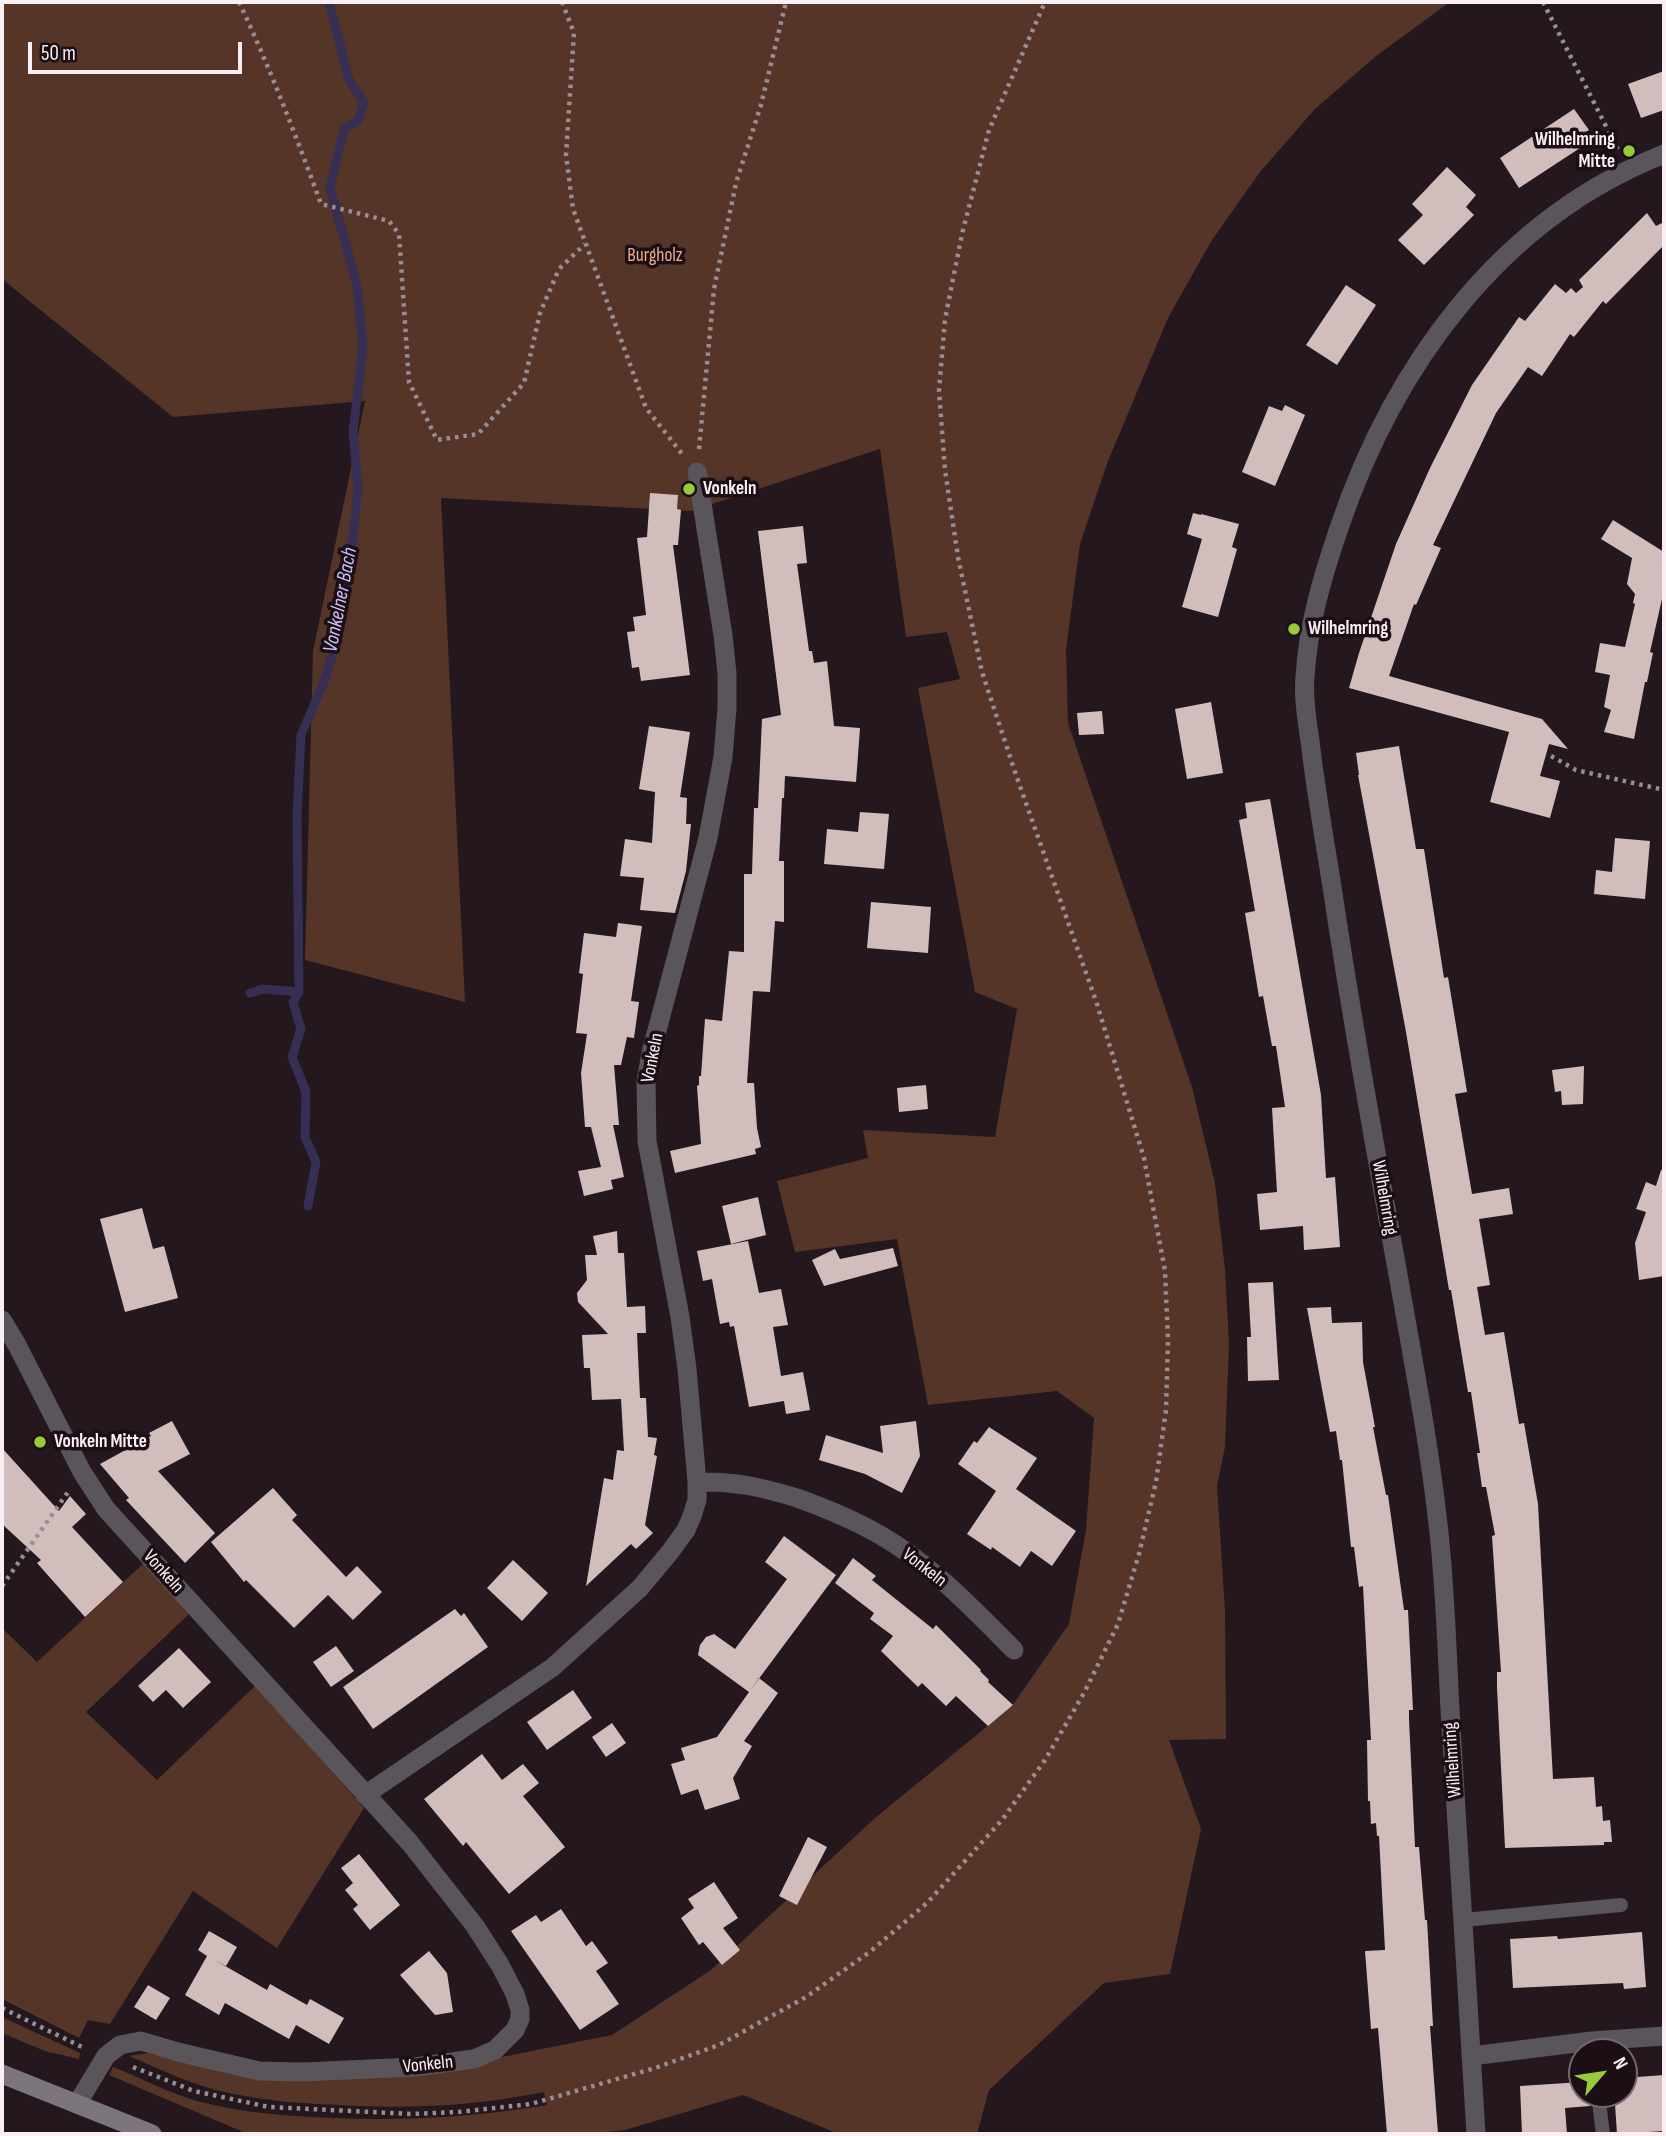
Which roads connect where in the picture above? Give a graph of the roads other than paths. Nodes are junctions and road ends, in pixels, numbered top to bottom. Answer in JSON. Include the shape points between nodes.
{"nodes":[{"id":1,"x":1664,"y":154,"type":"edge"},
{"id":2,"x":697,"y":472,"type":"road end"},
{"id":3,"x":2,"y":1320,"type":"edge"},
{"id":4,"x":697,"y":1482,"type":"junction"},
{"id":5,"x":1014,"y":1650,"type":"dead end"},
{"id":6,"x":366,"y":1795,"type":"junction"},
{"id":7,"x":1621,"y":1905,"type":"dead end"},
{"id":8,"x":1463,"y":1920,"type":"junction"},
{"id":9,"x":1664,"y":2036,"type":"edge"},
{"id":10,"x":1638,"y":2040,"type":"edge"},
{"id":11,"x":1568,"y":2049,"type":"edge"},
{"id":12,"x":1471,"y":2056,"type":"junction"},
{"id":13,"x":2,"y":2074,"type":"edge"},
{"id":14,"x":77,"y":2104,"type":"junction"},
{"id":15,"x":1600,"y":2108,"type":"edge"},
{"id":16,"x":152,"y":2134,"type":"edge"},
{"id":17,"x":1476,"y":2134,"type":"edge"},
{"id":18,"x":1603,"y":2134,"type":"edge"}],
"edges":[{"from":1,"to":8,"type":"street","name":"Wilhelmring","via":[[1561,211],[1499,263],[1447,320],[1408,378],[1359,472],[1311,622],[1305,698],[1315,788],[1439,1526]]},
{"from":2,"to":4,"type":"street","name":"Vonkeln","via":[[727,673],[724,744],[708,838],[651,1054],[646,1107],[653,1180],[682,1330]]},
{"from":3,"to":6,"type":"street","name":"Vonkeln","via":[[106,1509]]},
{"from":4,"to":5,"type":"street","name":"Vonkeln","via":[[725,1481],[772,1490],[882,1536],[963,1599]]},
{"from":4,"to":6,"type":"street","name":"Vonkeln","via":[[697,1500],[686,1530],[640,1588],[553,1667]]},
{"from":6,"to":14,"type":"street","name":"Vonkeln","via":[[410,1843],[500,1965],[520,2010],[515,2030],[495,2050],[474,2059],[415,2067],[302,2072],[259,2071],[141,2041],[120,2045],[106,2056]]},
{"from":7,"to":8,"type":"lane"},
{"from":8,"to":12,"type":"street","name":"Wilhelmring"},
{"from":9,"to":10,"type":"street"},
{"from":11,"to":12,"type":"street"},
{"from":12,"to":17,"type":"street","name":"Wilhelmring"},
{"from":13,"to":14,"type":"main road"},
{"from":14,"to":16,"type":"main road"},
{"from":15,"to":18,"type":"lane"}]}
